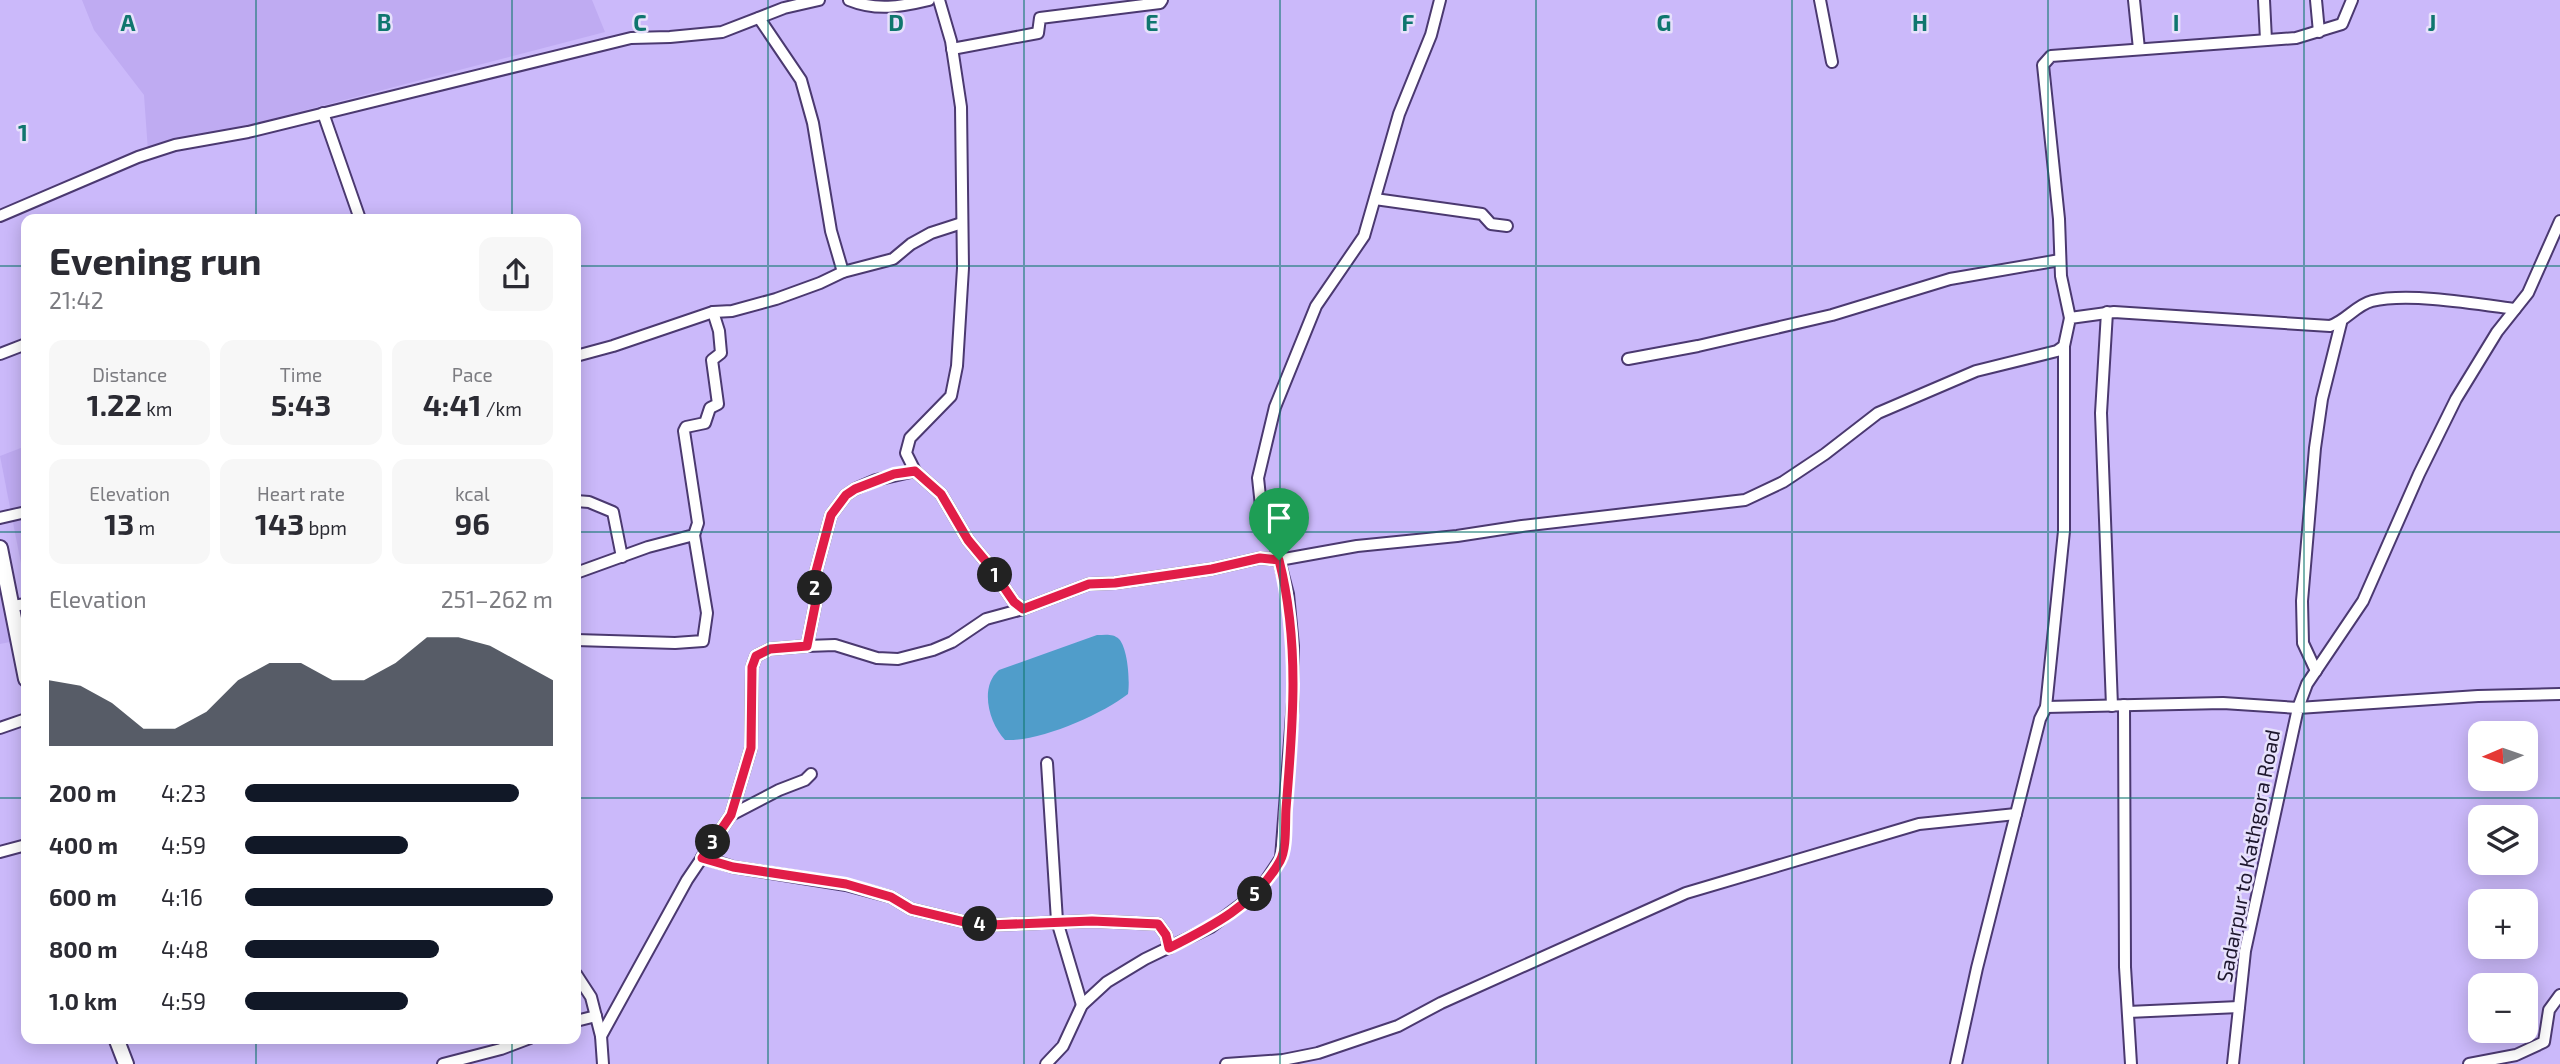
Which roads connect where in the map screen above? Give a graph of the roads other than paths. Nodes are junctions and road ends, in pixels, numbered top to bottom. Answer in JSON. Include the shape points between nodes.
{"nodes":[{"id":1,"x":819,"y":0,"type":"edge"},
{"id":2,"x":849,"y":0,"type":"edge"},
{"id":3,"x":929,"y":0,"type":"edge"},
{"id":4,"x":939,"y":0,"type":"edge"},
{"id":5,"x":1162,"y":0,"type":"edge"},
{"id":6,"x":1440,"y":0,"type":"edge"},
{"id":7,"x":1820,"y":0,"type":"edge"},
{"id":8,"x":2134,"y":0,"type":"edge"},
{"id":9,"x":2264,"y":0,"type":"edge"},
{"id":10,"x":2316,"y":0,"type":"edge"},
{"id":11,"x":2352,"y":0,"type":"edge"},
{"id":12,"x":759,"y":18,"type":"junction"},
{"id":13,"x":2319,"y":32,"type":"junction"},
{"id":14,"x":2266,"y":40,"type":"junction"},
{"id":15,"x":952,"y":49,"type":"junction"},
{"id":16,"x":2139,"y":49,"type":"junction"},
{"id":17,"x":1832,"y":62,"type":"dead end"},
{"id":18,"x":323,"y":113,"type":"junction"},
{"id":19,"x":1375,"y":200,"type":"junction"},
{"id":20,"x":358,"y":214,"type":"edge"},
{"id":21,"x":0,"y":216,"type":"edge"},
{"id":22,"x":2560,"y":221,"type":"edge"},
{"id":23,"x":962,"y":223,"type":"junction"},
{"id":24,"x":1507,"y":226,"type":"dead end"},
{"id":25,"x":2060,"y":260,"type":"junction"},
{"id":26,"x":843,"y":272,"type":"junction"},
{"id":27,"x":2515,"y":309,"type":"junction"},
{"id":28,"x":713,"y":312,"type":"junction"},
{"id":29,"x":2107,"y":312,"type":"junction"},
{"id":30,"x":2070,"y":318,"type":"junction"},
{"id":31,"x":2341,"y":323,"type":"junction"},
{"id":32,"x":21,"y":346,"type":"edge"},
{"id":33,"x":2064,"y":346,"type":"junction"},
{"id":34,"x":0,"y":354,"type":"edge"},
{"id":35,"x":581,"y":355,"type":"edge"},
{"id":36,"x":1628,"y":359,"type":"dead end"},
{"id":37,"x":915,"y":471,"type":"junction"},
{"id":38,"x":581,"y":501,"type":"edge"},
{"id":39,"x":21,"y":513,"type":"edge"},
{"id":40,"x":0,"y":518,"type":"edge"},
{"id":41,"x":694,"y":535,"type":"junction"},
{"id":42,"x":0,"y":548,"type":"edge"},
{"id":43,"x":622,"y":557,"type":"junction"},
{"id":44,"x":1279,"y":560,"type":"junction"},
{"id":45,"x":581,"y":571,"type":"edge"},
{"id":46,"x":19,"y":605,"type":"edge"},
{"id":47,"x":1023,"y":609,"type":"junction"},
{"id":48,"x":21,"y":626,"type":"edge"},
{"id":49,"x":581,"y":640,"type":"edge"},
{"id":50,"x":807,"y":646,"type":"junction"},
{"id":51,"x":2316,"y":671,"type":"junction"},
{"id":52,"x":2560,"y":694,"type":"edge"},
{"id":53,"x":2124,"y":705,"type":"junction"},
{"id":54,"x":2112,"y":706,"type":"junction"},
{"id":55,"x":2046,"y":707,"type":"junction"},
{"id":56,"x":2298,"y":708,"type":"junction"},
{"id":57,"x":21,"y":721,"type":"edge"},
{"id":58,"x":0,"y":728,"type":"edge"},
{"id":59,"x":1047,"y":763,"type":"dead end"},
{"id":60,"x":811,"y":774,"type":"dead end"},
{"id":61,"x":2016,"y":814,"type":"junction"},
{"id":62,"x":731,"y":815,"type":"junction"},
{"id":63,"x":21,"y":846,"type":"edge"},
{"id":64,"x":0,"y":852,"type":"edge"},
{"id":65,"x":702,"y":858,"type":"junction"},
{"id":66,"x":1057,"y":921,"type":"junction"},
{"id":67,"x":1169,"y":948,"type":"junction"},
{"id":68,"x":581,"y":982,"type":"edge"},
{"id":69,"x":2560,"y":995,"type":"edge"},
{"id":70,"x":1082,"y":1005,"type":"junction"},
{"id":71,"x":2239,"y":1007,"type":"junction"},
{"id":72,"x":2128,"y":1012,"type":"junction"},
{"id":73,"x":596,"y":1016,"type":"junction"},
{"id":74,"x":581,"y":1020,"type":"edge"},
{"id":75,"x":601,"y":1036,"type":"junction"},
{"id":76,"x":118,"y":1044,"type":"edge"},
{"id":77,"x":514,"y":1044,"type":"edge"},
{"id":78,"x":1308,"y":1060,"type":"edge"},
{"id":79,"x":126,"y":1064,"type":"edge"},
{"id":80,"x":443,"y":1064,"type":"edge"},
{"id":81,"x":603,"y":1064,"type":"edge"},
{"id":82,"x":1046,"y":1064,"type":"edge"},
{"id":83,"x":1226,"y":1064,"type":"edge"},
{"id":84,"x":1956,"y":1064,"type":"edge"},
{"id":85,"x":2131,"y":1064,"type":"edge"},
{"id":86,"x":2233,"y":1064,"type":"edge"},
{"id":87,"x":2469,"y":1064,"type":"edge"}],
"edges":[{"from":1,"to":12,"type":"street"},
{"from":2,"to":3,"type":"street","via":[[867,8]]},
{"from":4,"to":15,"type":"street"},
{"from":5,"to":15,"type":"street","via":[[1040,18],[1038,33]]},
{"from":6,"to":19,"type":"street","via":[[1399,114]]},
{"from":7,"to":17,"type":"street"},
{"from":8,"to":16,"type":"street"},
{"from":9,"to":14,"type":"street"},
{"from":10,"to":13,"type":"street"},
{"from":11,"to":13,"type":"street","via":[[2342,24]]},
{"from":12,"to":18,"type":"street","via":[[722,32],[631,38],[594,46]]},
{"from":12,"to":26,"type":"street","via":[[801,80]]},
{"from":13,"to":14,"type":"street"},
{"from":14,"to":16,"type":"street"},
{"from":15,"to":23,"type":"street","via":[[961,107]]},
{"from":16,"to":25,"type":"street","via":[[2051,56],[2043,65]]},
{"from":18,"to":20,"type":"street"},
{"from":18,"to":21,"type":"street","via":[[175,145]]},
{"from":19,"to":24,"type":"street","via":[[1464,210]]},
{"from":19,"to":44,"type":"street","via":[[1364,236],[1316,306],[1275,407],[1258,478],[1261,506]]},
{"from":22,"to":27,"type":"street","via":[[2528,293]]},
{"from":23,"to":26,"type":"street","via":[[931,233],[893,259]]},
{"from":23,"to":37,"type":"street","via":[[957,366],[951,396],[910,438],[906,453]]},
{"from":25,"to":30,"type":"street"},
{"from":25,"to":36,"type":"street","via":[[1950,279],[1832,315]]},
{"from":26,"to":28,"type":"street","via":[[776,299]]},
{"from":27,"to":31,"type":"street","via":[[2397,298],[2370,301]]},
{"from":27,"to":51,"type":"street","via":[[2456,399],[2363,601]]},
{"from":28,"to":35,"type":"street"},
{"from":28,"to":41,"type":"street","via":[[722,345],[721,353],[712,359],[718,404],[710,408],[707,422],[684,431],[698,523]]},
{"from":29,"to":30,"type":"street"},
{"from":29,"to":31,"type":"street","via":[[2330,326]]},
{"from":29,"to":54,"type":"street","via":[[2101,413]]},
{"from":30,"to":33,"type":"street"},
{"from":31,"to":51,"type":"street","via":[[2315,447],[2302,601],[2303,643]]},
{"from":32,"to":34,"type":"street"},
{"from":33,"to":44,"type":"street","via":[[1976,371],[1878,413],[1783,482],[1745,500],[1357,546]]},
{"from":33,"to":55,"type":"street","via":[[2064,531]]},
{"from":37,"to":47,"type":"street","via":[[941,494],[968,540]]},
{"from":37,"to":50,"type":"street","via":[[855,489],[831,515],[815,575],[816,601]]},
{"from":38,"to":43,"type":"street","via":[[613,512]]},
{"from":39,"to":40,"type":"street"},
{"from":41,"to":43,"type":"street"},
{"from":41,"to":49,"type":"street","via":[[707,613],[703,641]]},
{"from":42,"to":46,"type":"main road"},
{"from":43,"to":45,"type":"street"},
{"from":44,"to":47,"type":"street","via":[[1260,558],[1212,569],[1089,584]]},
{"from":44,"to":67,"type":"street","via":[[1293,646],[1282,858],[1259,891],[1211,927]]},
{"from":46,"to":48,"type":"main road"},
{"from":47,"to":50,"type":"street","via":[[986,619],[952,642],[898,659],[877,658],[835,645]]},
{"from":50,"to":62,"type":"street","via":[[770,649],[756,656],[751,748]]},
{"from":51,"to":56,"type":"street"},
{"from":52,"to":56,"type":"street","name":"Sadarpur to Kathgora Road"},
{"from":53,"to":54,"type":"street"},
{"from":53,"to":56,"type":"street","via":[[2223,703]]},
{"from":53,"to":72,"type":"street"},
{"from":54,"to":55,"type":"street"},
{"from":55,"to":61,"type":"street"},
{"from":56,"to":71,"type":"street","name":"Sadarpur to Kathgora Road","via":[[2245,951]]},
{"from":57,"to":58,"type":"street"},
{"from":59,"to":66,"type":"street"},
{"from":60,"to":62,"type":"street"},
{"from":61,"to":78,"type":"street","via":[[1919,824],[1686,893],[1398,1026]]},
{"from":61,"to":84,"type":"street"},
{"from":62,"to":65,"type":"street"},
{"from":63,"to":64,"type":"street"},
{"from":65,"to":66,"type":"street","via":[[846,884],[891,897],[911,909],[965,922]]},
{"from":65,"to":75,"type":"street"},
{"from":66,"to":67,"type":"street","via":[[1158,924]]},
{"from":66,"to":70,"type":"street"},
{"from":67,"to":70,"type":"street","via":[[1107,982]]},
{"from":68,"to":73,"type":"street"},
{"from":69,"to":87,"type":"street","via":[[2549,1010],[2544,1042],[2516,1055]]},
{"from":70,"to":82,"type":"street","via":[[1063,1046]]},
{"from":71,"to":72,"type":"street"},
{"from":71,"to":86,"type":"street","name":"Sadarpur to Kathgora Road"},
{"from":72,"to":85,"type":"street"},
{"from":73,"to":74,"type":"street"},
{"from":73,"to":75,"type":"street"},
{"from":75,"to":81,"type":"street"},
{"from":76,"to":79,"type":"main road"},
{"from":77,"to":80,"type":"street"},
{"from":78,"to":83,"type":"street"}]}
